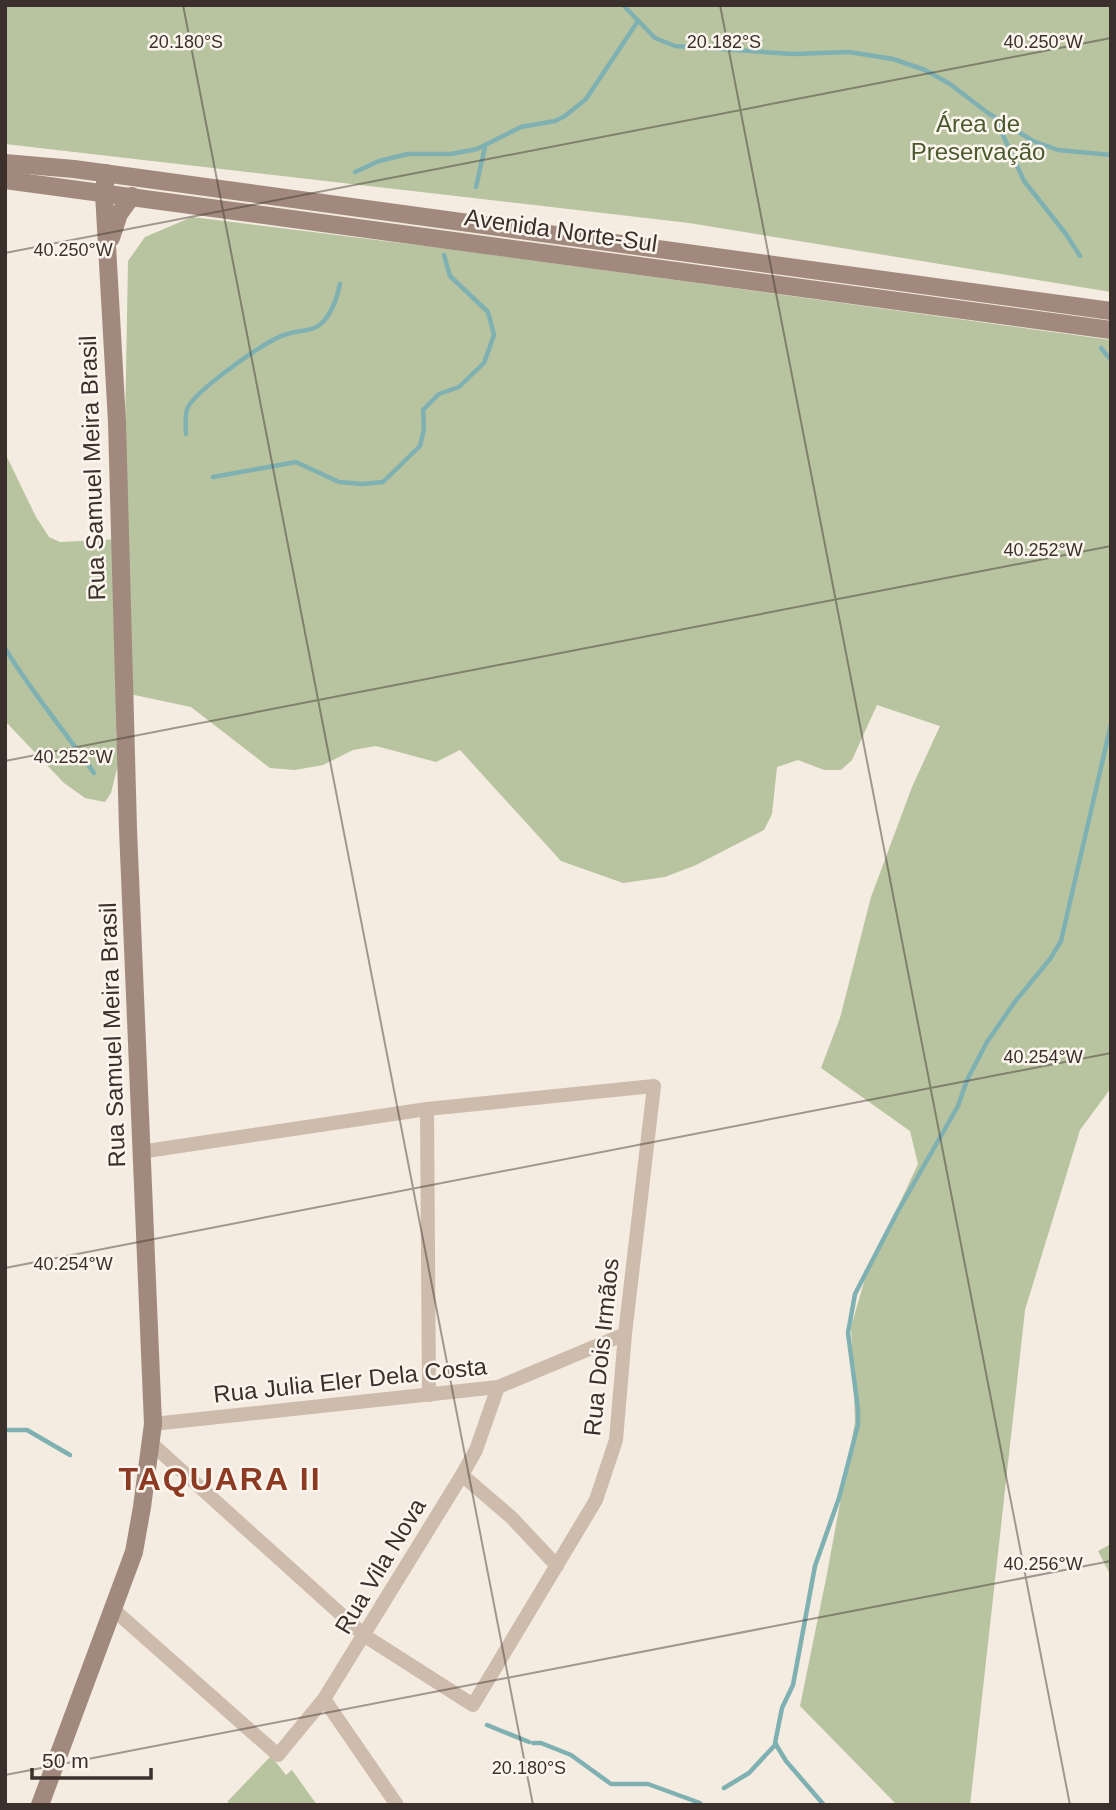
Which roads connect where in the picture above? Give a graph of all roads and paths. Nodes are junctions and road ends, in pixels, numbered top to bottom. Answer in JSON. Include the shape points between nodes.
{"nodes":[{"id":1,"x":5,"y":163,"type":"edge"},
{"id":2,"x":106,"y":173,"type":"junction"},
{"id":3,"x":5,"y":180,"type":"edge"},
{"id":4,"x":104,"y":193,"type":"junction"},
{"id":5,"x":132,"y":196,"type":"junction"},
{"id":6,"x":108,"y":245,"type":"junction"},
{"id":7,"x":1111,"y":311,"type":"edge"},
{"id":8,"x":1111,"y":330,"type":"edge"},
{"id":9,"x":427,"y":1109,"type":"junction"},
{"id":10,"x":141,"y":1152,"type":"junction"},
{"id":11,"x":625,"y":1334,"type":"junction"},
{"id":12,"x":498,"y":1387,"type":"junction"},
{"id":13,"x":429,"y":1395,"type":"junction"},
{"id":14,"x":153,"y":1424,"type":"junction"},
{"id":15,"x":152,"y":1444,"type":"junction"},
{"id":16,"x":462,"y":1475,"type":"junction"},
{"id":17,"x":557,"y":1566,"type":"junction"},
{"id":18,"x":114,"y":1610,"type":"junction"},
{"id":19,"x":365,"y":1636,"type":"junction"},
{"id":20,"x":324,"y":1699,"type":"junction"},
{"id":21,"x":40,"y":1805,"type":"edge"},
{"id":22,"x":397,"y":1805,"type":"edge"}],
"edges":[{"from":1,"to":2,"type":"main road","name":"Avenida Norte-Sul"},
{"from":2,"to":4,"type":"main road","name":"Rua Samuel Meira Brasil"},
{"from":2,"to":7,"type":"main road","name":"Avenida Norte-Sul"},
{"from":3,"to":4,"type":"main road","name":"Avenida Norte-Sul"},
{"from":4,"to":5,"type":"main road","name":"Avenida Norte-Sul"},
{"from":4,"to":6,"type":"main road","name":"Rua Samuel Meira Brasil"},
{"from":5,"to":6,"type":"main road","name":"Rua Samuel Meira Brasil","via":[[119,214]]},
{"from":5,"to":8,"type":"main road","name":"Avenida Norte-Sul"},
{"from":6,"to":10,"type":"main road","name":"Rua Samuel Meira Brasil"},
{"from":9,"to":10,"type":"street"},
{"from":9,"to":11,"type":"street","name":"Rua Dois Irmãos","via":[[654,1086]]},
{"from":9,"to":13,"type":"street"},
{"from":10,"to":14,"type":"main road","name":"Rua Samuel Meira Brasil"},
{"from":11,"to":12,"type":"street","name":"Rua Julia Eler Dela Costa"},
{"from":11,"to":17,"type":"street","name":"Rua Dois Irmãos","via":[[616,1440],[596,1500]]},
{"from":12,"to":13,"type":"street","name":"Rua Julia Eler Dela Costa"},
{"from":12,"to":16,"type":"street","name":"Rua Vila Nova","via":[[476,1451]]},
{"from":13,"to":14,"type":"street","name":"Rua Julia Eler Dela Costa"},
{"from":14,"to":15,"type":"main road","name":"Rua Samuel Meira Brasil"},
{"from":15,"to":18,"type":"main road","name":"Rua Samuel Meira Brasil","via":[[134,1552]]},
{"from":15,"to":19,"type":"street"},
{"from":16,"to":17,"type":"street","via":[[512,1518]]},
{"from":16,"to":19,"type":"street","name":"Rua Vila Nova"},
{"from":17,"to":19,"type":"street","name":"Rua Dois Irmãos","via":[[473,1705]]},
{"from":18,"to":20,"type":"street","name":"Rua Vila Nova","via":[[278,1755]]},
{"from":18,"to":21,"type":"main road","name":"Rua Samuel Meira Brasil"},
{"from":19,"to":20,"type":"street","name":"Rua Vila Nova"},
{"from":20,"to":22,"type":"street"}]}
